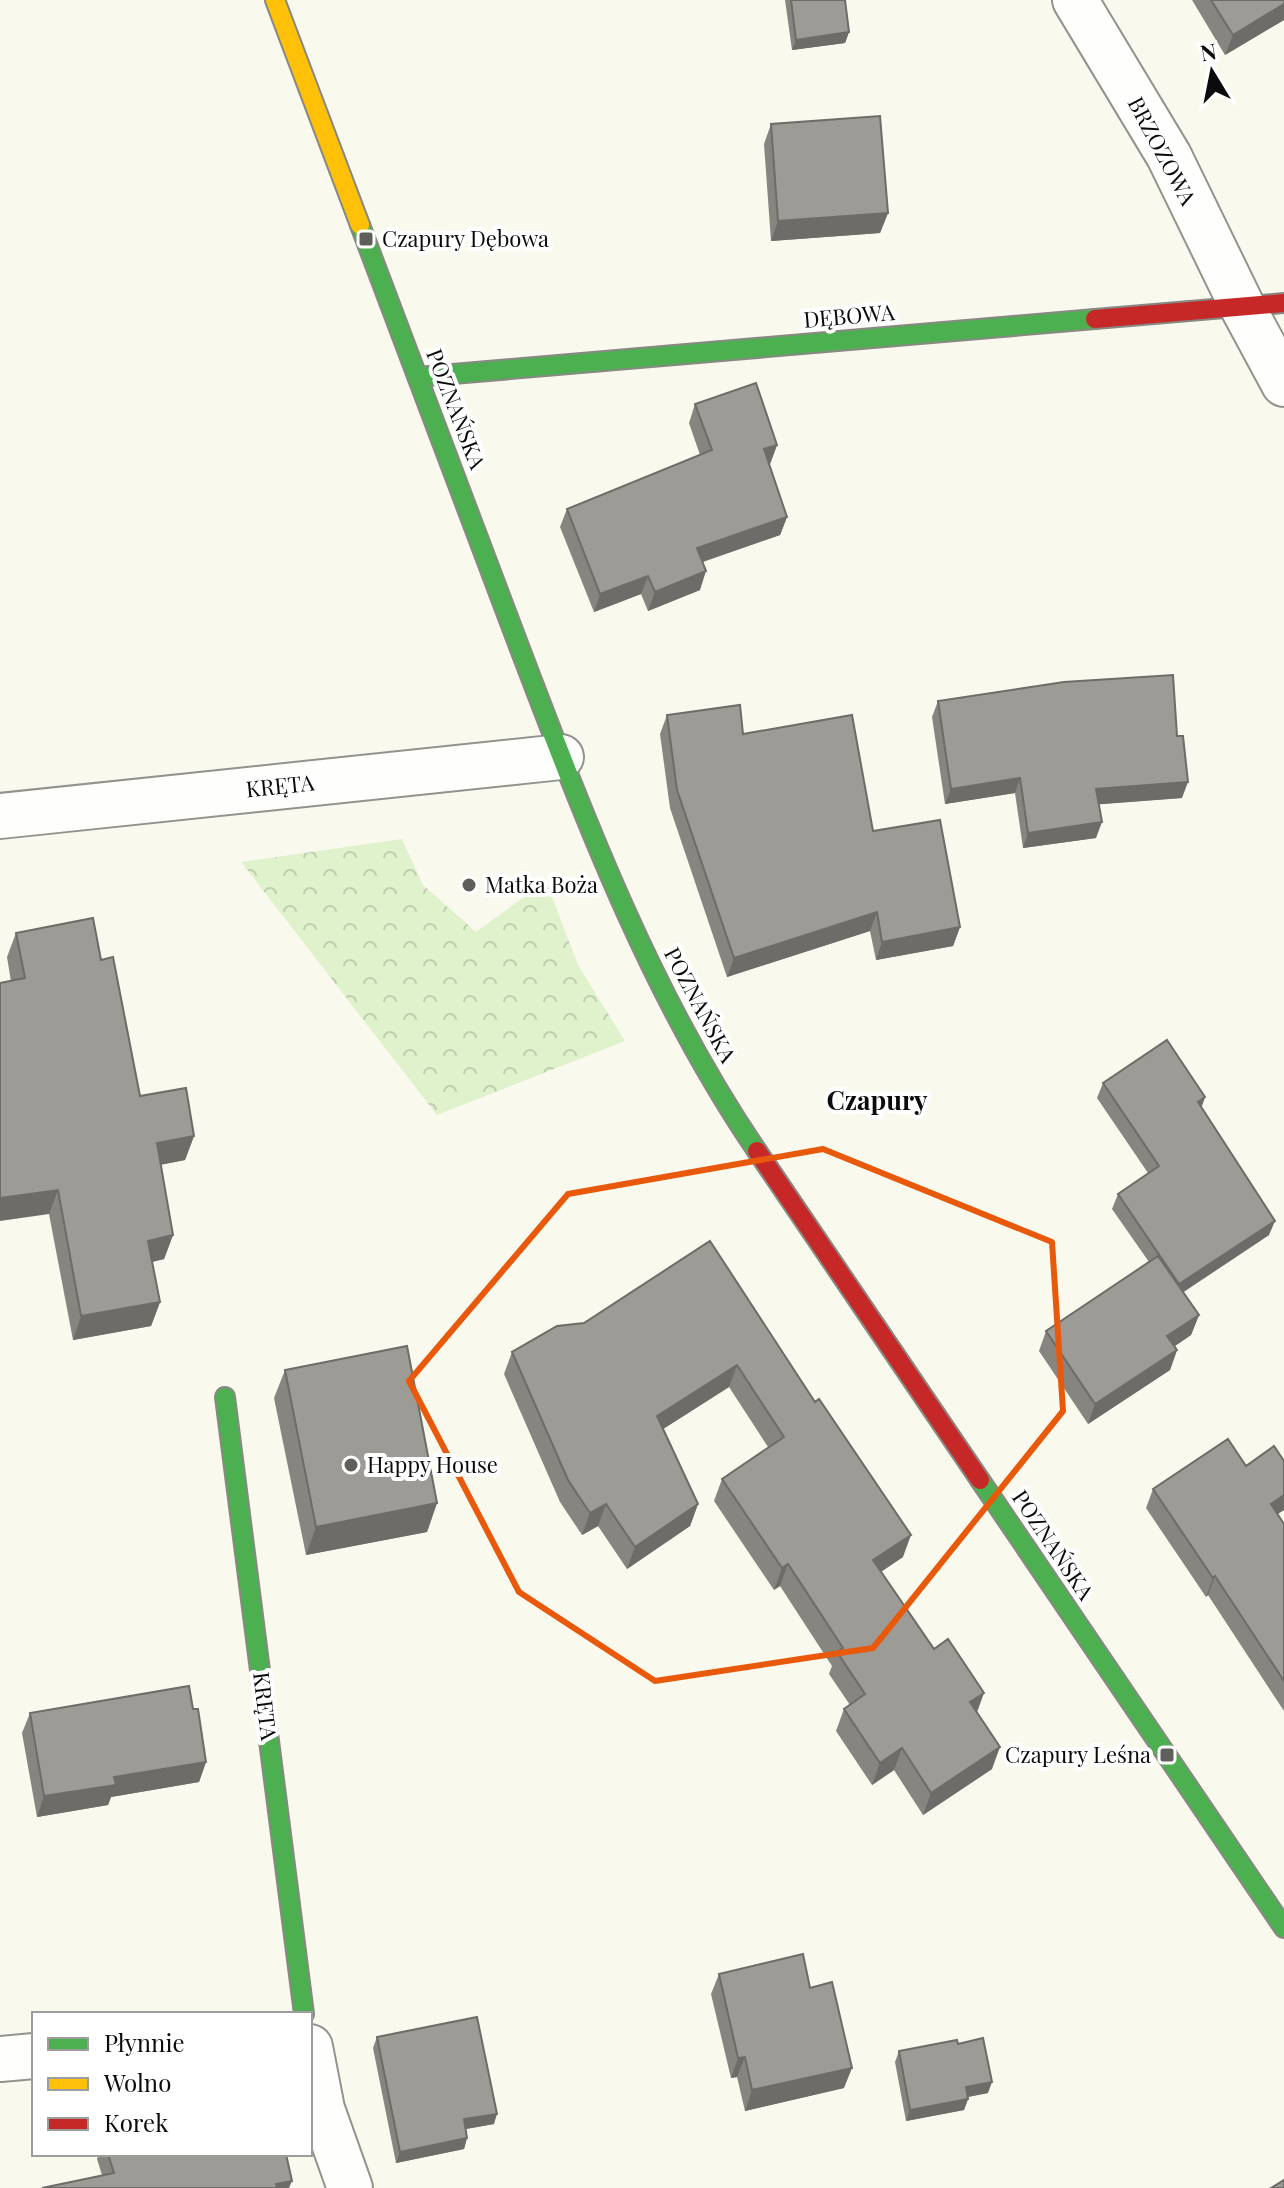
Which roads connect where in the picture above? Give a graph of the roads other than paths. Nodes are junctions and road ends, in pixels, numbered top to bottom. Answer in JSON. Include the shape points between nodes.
{"nodes":[{"id":1,"x":275,"y":0,"type":"edge"},
{"id":2,"x":1075,"y":0,"type":"edge"},
{"id":3,"x":1263,"y":304,"type":"edge"},
{"id":4,"x":418,"y":377,"type":"junction"},
{"id":5,"x":1284,"y":384,"type":"edge"},
{"id":6,"x":561,"y":757,"type":"junction"},
{"id":7,"x":0,"y":816,"type":"edge"},
{"id":8,"x":225,"y":1397,"type":"dead end"},
{"id":9,"x":1284,"y":1928,"type":"edge"},
{"id":10,"x":304,"y":2012,"type":"edge"},
{"id":11,"x":32,"y":2056,"type":"edge"},
{"id":12,"x":312,"y":2057,"type":"edge"},
{"id":13,"x":0,"y":2059,"type":"edge"},
{"id":14,"x":350,"y":2188,"type":"edge"}],
"edges":[{"from":1,"to":4,"type":"street","name":"POZNAŃSKA"},
{"from":2,"to":3,"type":"street","name":"BRZOZOWA"},
{"from":3,"to":4,"type":"street","name":"DĘBOWA"},
{"from":3,"to":5,"type":"street","name":"BRZOZOWA"},
{"from":4,"to":6,"type":"street","name":"POZNAŃSKA"},
{"from":6,"to":7,"type":"street","name":"KRĘTA"},
{"from":6,"to":9,"type":"street","name":"POZNAŃSKA","via":[[666,997],[743,1131]]},
{"from":8,"to":10,"type":"street","name":"KRĘTA"},
{"from":11,"to":13,"type":"street"},
{"from":12,"to":14,"type":"street","via":[[322,2109]]}]}
